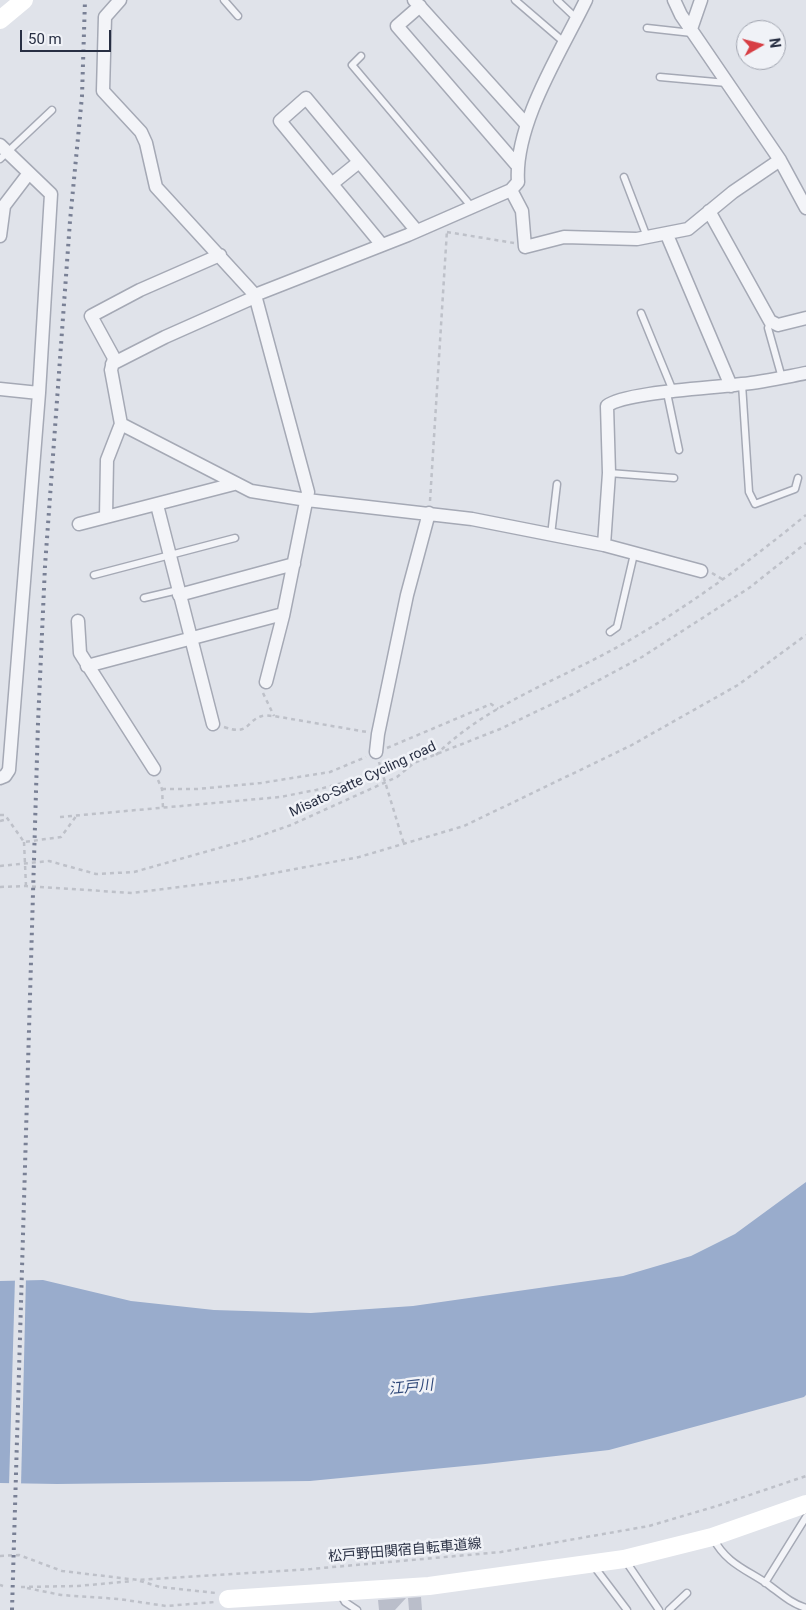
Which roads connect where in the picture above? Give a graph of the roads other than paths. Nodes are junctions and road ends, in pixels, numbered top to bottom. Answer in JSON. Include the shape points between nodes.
{"nodes":[{"id":1,"x":24,"y":0,"type":"edge"},
{"id":2,"x":120,"y":0,"type":"edge"},
{"id":3,"x":515,"y":0,"type":"edge"},
{"id":4,"x":557,"y":0,"type":"edge"},
{"id":5,"x":586,"y":0,"type":"edge"},
{"id":6,"x":674,"y":0,"type":"edge"},
{"id":7,"x":701,"y":0,"type":"edge"},
{"id":8,"x":228,"y":1,"type":"edge"},
{"id":9,"x":417,"y":3,"type":"edge"},
{"id":10,"x":238,"y":16,"type":"dead end"},
{"id":11,"x":577,"y":19,"type":"junction"},
{"id":12,"x":0,"y":20,"type":"edge"},
{"id":13,"x":647,"y":28,"type":"dead end"},
{"id":14,"x":692,"y":31,"type":"junction"},
{"id":15,"x":564,"y":43,"type":"junction"},
{"id":16,"x":360,"y":56,"type":"dead end"},
{"id":17,"x":660,"y":78,"type":"dead end"},
{"id":18,"x":728,"y":83,"type":"junction"},
{"id":19,"x":52,"y":110,"type":"dead end"},
{"id":20,"x":526,"y":124,"type":"junction"},
{"id":21,"x":2,"y":152,"type":"edge"},
{"id":22,"x":780,"y":160,"type":"junction"},
{"id":23,"x":359,"y":162,"type":"junction"},
{"id":24,"x":516,"y":164,"type":"junction"},
{"id":25,"x":29,"y":173,"type":"junction"},
{"id":26,"x":624,"y":177,"type":"dead end"},
{"id":27,"x":333,"y":183,"type":"junction"},
{"id":28,"x":511,"y":190,"type":"junction"},
{"id":29,"x":805,"y":202,"type":"edge"},
{"id":30,"x":471,"y":206,"type":"junction"},
{"id":31,"x":709,"y":211,"type":"junction"},
{"id":32,"x":416,"y":230,"type":"junction"},
{"id":33,"x":667,"y":235,"type":"junction"},
{"id":34,"x":0,"y":236,"type":"edge"},
{"id":35,"x":647,"y":237,"type":"junction"},
{"id":36,"x":382,"y":245,"type":"junction"},
{"id":37,"x":220,"y":255,"type":"junction"},
{"id":38,"x":255,"y":296,"type":"junction"},
{"id":39,"x":641,"y":314,"type":"dead end"},
{"id":40,"x":806,"y":318,"type":"edge"},
{"id":41,"x":770,"y":321,"type":"junction"},
{"id":42,"x":112,"y":364,"type":"junction"},
{"id":43,"x":806,"y":373,"type":"edge"},
{"id":44,"x":782,"y":378,"type":"junction"},
{"id":45,"x":736,"y":385,"type":"junction"},
{"id":46,"x":0,"y":389,"type":"edge"},
{"id":47,"x":670,"y":393,"type":"junction"},
{"id":48,"x":40,"y":394,"type":"junction"},
{"id":49,"x":121,"y":424,"type":"junction"},
{"id":50,"x":679,"y":450,"type":"dead end"},
{"id":51,"x":609,"y":473,"type":"junction"},
{"id":52,"x":674,"y":478,"type":"dead end"},
{"id":53,"x":798,"y":478,"type":"dead end"},
{"id":54,"x":234,"y":484,"type":"junction"},
{"id":55,"x":557,"y":484,"type":"dead end"},
{"id":56,"x":307,"y":500,"type":"junction"},
{"id":57,"x":157,"y":505,"type":"junction"},
{"id":58,"x":429,"y":513,"type":"junction"},
{"id":59,"x":106,"y":518,"type":"junction"},
{"id":60,"x":79,"y":524,"type":"dead end"},
{"id":61,"x":551,"y":535,"type":"junction"},
{"id":62,"x":235,"y":538,"type":"dead end"},
{"id":63,"x":604,"y":545,"type":"junction"},
{"id":64,"x":634,"y":554,"type":"junction"},
{"id":65,"x":169,"y":556,"type":"junction"},
{"id":66,"x":294,"y":564,"type":"junction"},
{"id":67,"x":701,"y":571,"type":"dead end"},
{"id":68,"x":94,"y":575,"type":"dead end"},
{"id":69,"x":178,"y":592,"type":"junction"},
{"id":70,"x":144,"y":598,"type":"dead end"},
{"id":71,"x":284,"y":614,"type":"junction"},
{"id":72,"x":78,"y":621,"type":"dead end"},
{"id":73,"x":610,"y":632,"type":"dead end"},
{"id":74,"x":192,"y":638,"type":"junction"},
{"id":75,"x":87,"y":666,"type":"junction"},
{"id":76,"x":266,"y":682,"type":"road end"},
{"id":77,"x":213,"y":724,"type":"road end"},
{"id":78,"x":376,"y":752,"type":"road end"},
{"id":79,"x":154,"y":769,"type":"dead end"},
{"id":80,"x":0,"y":778,"type":"edge"},
{"id":81,"x":806,"y":1504,"type":"edge"},
{"id":82,"x":806,"y":1517,"type":"edge"},
{"id":83,"x":712,"y":1537,"type":"junction"},
{"id":84,"x":624,"y":1559,"type":"junction"},
{"id":85,"x":592,"y":1564,"type":"junction"},
{"id":86,"x":765,"y":1583,"type":"junction"},
{"id":87,"x":340,"y":1592,"type":"junction"},
{"id":88,"x":687,"y":1593,"type":"dead end"},
{"id":89,"x":228,"y":1604,"type":"edge"},
{"id":90,"x":623,"y":1608,"type":"edge"},
{"id":91,"x":794,"y":1608,"type":"edge"},
{"id":92,"x":806,"y":1608,"type":"edge"},
{"id":93,"x":357,"y":1610,"type":"edge"},
{"id":94,"x":659,"y":1610,"type":"edge"},
{"id":95,"x":669,"y":1610,"type":"edge"}],
"edges":[{"from":1,"to":12,"type":"street"},
{"from":2,"to":37,"type":"street","via":[[105,17],[103,92],[141,132],[156,187]]},
{"from":3,"to":15,"type":"lane"},
{"from":4,"to":11,"type":"lane"},
{"from":5,"to":11,"type":"street"},
{"from":6,"to":14,"type":"street"},
{"from":7,"to":14,"type":"street"},
{"from":8,"to":10,"type":"lane"},
{"from":9,"to":20,"type":"street"},
{"from":9,"to":24,"type":"street","via":[[397,26]]},
{"from":11,"to":15,"type":"street"},
{"from":13,"to":14,"type":"lane"},
{"from":14,"to":18,"type":"street"},
{"from":15,"to":20,"type":"street"},
{"from":16,"to":30,"type":"lane","via":[[352,65]]},
{"from":17,"to":18,"type":"lane"},
{"from":18,"to":22,"type":"street"},
{"from":19,"to":21,"type":"lane"},
{"from":20,"to":24,"type":"street"},
{"from":21,"to":25,"type":"street"},
{"from":22,"to":29,"type":"street"},
{"from":22,"to":31,"type":"street"},
{"from":23,"to":27,"type":"street"},
{"from":23,"to":27,"type":"street","via":[[306,98],[280,121]]},
{"from":23,"to":32,"type":"street"},
{"from":24,"to":28,"type":"street","via":[[518,182]]},
{"from":25,"to":34,"type":"street","via":[[4,206]]},
{"from":25,"to":48,"type":"street","via":[[51,194]]},
{"from":26,"to":35,"type":"lane"},
{"from":27,"to":36,"type":"street"},
{"from":28,"to":30,"type":"street"},
{"from":28,"to":35,"type":"street","via":[[522,211],[525,247],[564,237],[620,240]]},
{"from":30,"to":32,"type":"street"},
{"from":31,"to":33,"type":"street","via":[[688,229]]},
{"from":31,"to":41,"type":"street"},
{"from":32,"to":36,"type":"street"},
{"from":33,"to":35,"type":"street"},
{"from":33,"to":45,"type":"street"},
{"from":36,"to":38,"type":"street"},
{"from":37,"to":38,"type":"street"},
{"from":37,"to":42,"type":"street","via":[[140,290],[91,316],[114,358]]},
{"from":38,"to":42,"type":"street"},
{"from":38,"to":56,"type":"street","via":[[308,492]]},
{"from":39,"to":47,"type":"lane"},
{"from":40,"to":41,"type":"street","via":[[778,324]]},
{"from":41,"to":44,"type":"lane","via":[[768,328]]},
{"from":42,"to":49,"type":"street"},
{"from":43,"to":44,"type":"street"},
{"from":44,"to":45,"type":"street"},
{"from":45,"to":47,"type":"street"},
{"from":45,"to":53,"type":"lane","via":[[749,492],[754,504],[794,489]]},
{"from":46,"to":48,"type":"street"},
{"from":47,"to":50,"type":"lane"},
{"from":47,"to":51,"type":"street","via":[[614,400],[607,406]]},
{"from":48,"to":80,"type":"street","via":[[9,770]]},
{"from":49,"to":54,"type":"street"},
{"from":49,"to":59,"type":"street","via":[[108,460]]},
{"from":51,"to":52,"type":"lane"},
{"from":51,"to":63,"type":"street"},
{"from":54,"to":56,"type":"street"},
{"from":54,"to":57,"type":"street"},
{"from":55,"to":61,"type":"lane"},
{"from":56,"to":58,"type":"street"},
{"from":56,"to":66,"type":"street"},
{"from":57,"to":59,"type":"street"},
{"from":57,"to":65,"type":"street"},
{"from":58,"to":61,"type":"street"},
{"from":58,"to":78,"type":"street","via":[[407,595]]},
{"from":59,"to":60,"type":"street"},
{"from":61,"to":63,"type":"street"},
{"from":62,"to":65,"type":"lane"},
{"from":63,"to":64,"type":"street"},
{"from":64,"to":67,"type":"street"},
{"from":64,"to":73,"type":"lane","via":[[617,626]]},
{"from":65,"to":68,"type":"lane"},
{"from":65,"to":69,"type":"street"},
{"from":66,"to":69,"type":"street"},
{"from":66,"to":71,"type":"street"},
{"from":69,"to":70,"type":"lane"},
{"from":69,"to":74,"type":"street"},
{"from":71,"to":74,"type":"street"},
{"from":71,"to":76,"type":"street"},
{"from":72,"to":75,"type":"street","via":[[80,653]]},
{"from":74,"to":75,"type":"street"},
{"from":74,"to":77,"type":"street"},
{"from":75,"to":79,"type":"street"},
{"from":81,"to":83,"type":"street"},
{"from":82,"to":86,"type":"lane"},
{"from":83,"to":84,"type":"street"},
{"from":83,"to":86,"type":"lane","via":[[727,1558]]},
{"from":84,"to":85,"type":"street"},
{"from":84,"to":94,"type":"lane"},
{"from":85,"to":87,"type":"street","via":[[429,1586]]},
{"from":85,"to":90,"type":"lane"},
{"from":86,"to":91,"type":"lane"},
{"from":87,"to":89,"type":"street"},
{"from":87,"to":93,"type":"lane","via":[[345,1602]]},
{"from":88,"to":95,"type":"lane"},
{"from":91,"to":92,"type":"lane"}]}
